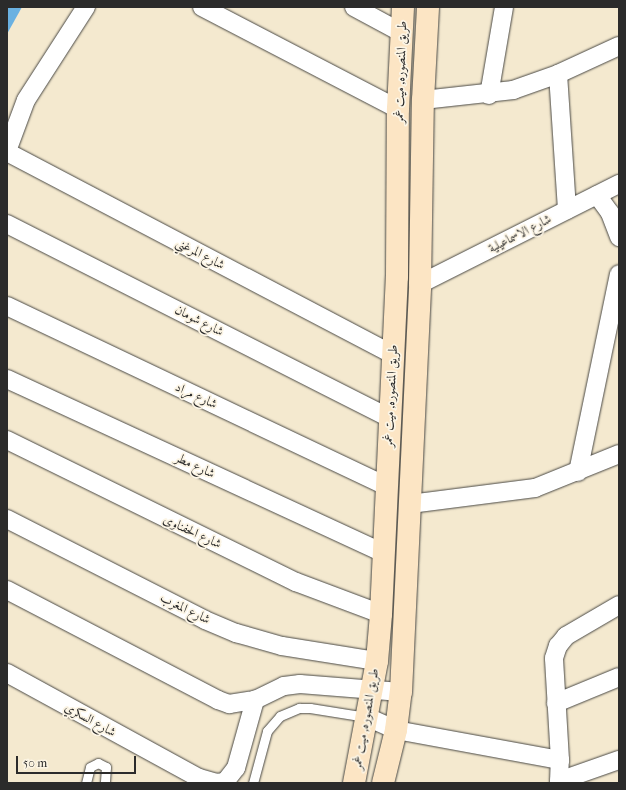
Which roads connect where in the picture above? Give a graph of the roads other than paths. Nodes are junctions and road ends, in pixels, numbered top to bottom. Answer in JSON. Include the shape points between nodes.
{"nodes":[{"id":1,"x":86,"y":7,"type":"edge"},
{"id":2,"x":202,"y":7,"type":"edge"},
{"id":3,"x":354,"y":7,"type":"edge"},
{"id":4,"x":403,"y":7,"type":"edge"},
{"id":5,"x":428,"y":7,"type":"edge"},
{"id":6,"x":504,"y":7,"type":"edge"},
{"id":7,"x":402,"y":33,"type":"junction"},
{"id":8,"x":619,"y":46,"type":"edge"},
{"id":9,"x":558,"y":74,"type":"junction"},
{"id":10,"x":489,"y":95,"type":"junction"},
{"id":11,"x":423,"y":100,"type":"junction"},
{"id":12,"x":398,"y":109,"type":"junction"},
{"id":13,"x":7,"y":152,"type":"edge"},
{"id":14,"x":619,"y":184,"type":"edge"},
{"id":15,"x":597,"y":195,"type":"junction"},
{"id":16,"x":566,"y":210,"type":"junction"},
{"id":17,"x":7,"y":224,"type":"edge"},
{"id":18,"x":619,"y":237,"type":"edge"},
{"id":19,"x":619,"y":274,"type":"edge"},
{"id":20,"x":420,"y":284,"type":"junction"},
{"id":21,"x":7,"y":306,"type":"edge"},
{"id":22,"x":394,"y":355,"type":"junction"},
{"id":23,"x":7,"y":378,"type":"edge"},
{"id":24,"x":390,"y":418,"type":"junction"},
{"id":25,"x":7,"y":440,"type":"edge"},
{"id":26,"x":619,"y":454,"type":"edge"},
{"id":27,"x":578,"y":472,"type":"junction"},
{"id":28,"x":386,"y":486,"type":"junction"},
{"id":29,"x":410,"y":504,"type":"junction"},
{"id":30,"x":7,"y":519,"type":"edge"},
{"id":31,"x":384,"y":553,"type":"junction"},
{"id":32,"x":7,"y":590,"type":"edge"},
{"id":33,"x":619,"y":605,"type":"edge"},
{"id":34,"x":381,"y":614,"type":"junction"},
{"id":35,"x":377,"y":661,"type":"junction"},
{"id":36,"x":7,"y":673,"type":"edge"},
{"id":37,"x":619,"y":676,"type":"edge"},
{"id":38,"x":372,"y":688,"type":"junction"},
{"id":39,"x":401,"y":692,"type":"junction"},
{"id":40,"x":255,"y":700,"type":"junction"},
{"id":41,"x":556,"y":702,"type":"junction"},
{"id":42,"x":367,"y":717,"type":"junction"},
{"id":43,"x":396,"y":730,"type":"junction"},
{"id":44,"x":560,"y":760,"type":"junction"},
{"id":45,"x":619,"y":760,"type":"edge"},
{"id":46,"x":559,"y":782,"type":"edge"},
{"id":47,"x":86,"y":783,"type":"edge"},
{"id":48,"x":105,"y":783,"type":"edge"},
{"id":49,"x":253,"y":783,"type":"edge"},
{"id":50,"x":354,"y":783,"type":"edge"},
{"id":51,"x":383,"y":783,"type":"edge"}],
"edges":[{"from":1,"to":13,"type":"street","via":[[26,100]]},
{"from":2,"to":12,"type":"street"},
{"from":3,"to":7,"type":"street"},
{"from":4,"to":7,"type":"main road","name":"طريق المنصوره, ميت غمر"},
{"from":5,"to":11,"type":"main road","name":"طريق المنصوره, ميت غمر"},
{"from":6,"to":10,"type":"street"},
{"from":7,"to":12,"type":"main road","name":"طريق المنصوره, ميت غمر"},
{"from":8,"to":9,"type":"street"},
{"from":9,"to":10,"type":"street","via":[[513,90]]},
{"from":9,"to":16,"type":"street"},
{"from":10,"to":11,"type":"street"},
{"from":11,"to":20,"type":"main road","name":"طريق المنصوره, ميت غمر"},
{"from":12,"to":22,"type":"main road","name":"طريق المنصوره, ميت غمر"},
{"from":13,"to":22,"type":"street","name":"شارع المرغني"},
{"from":14,"to":15,"type":"street","name":"شارع الاسماعيلية"},
{"from":15,"to":16,"type":"street","name":"شارع الاسماعيلية"},
{"from":15,"to":18,"type":"street","via":[[610,213]]},
{"from":16,"to":20,"type":"street","name":"شارع الاسماعيلية"},
{"from":17,"to":24,"type":"street","name":"شارع شومان"},
{"from":19,"to":27,"type":"street"},
{"from":20,"to":29,"type":"main road","name":"طريق المنصوره, ميت غمر"},
{"from":21,"to":28,"type":"street","name":"شارع مراد"},
{"from":22,"to":24,"type":"main road","name":"طريق المنصوره, ميت غمر"},
{"from":23,"to":31,"type":"street","name":"شارع مطر"},
{"from":24,"to":28,"type":"main road","name":"طريق المنصوره, ميت غمر"},
{"from":25,"to":34,"type":"street","name":"شارع الحفناوى","via":[[296,582]]},
{"from":26,"to":27,"type":"street"},
{"from":27,"to":29,"type":"street","via":[[535,488]]},
{"from":28,"to":31,"type":"main road","name":"طريق المنصوره, ميت غمر"},
{"from":29,"to":39,"type":"main road","name":"طريق المنصوره, ميت غمر"},
{"from":30,"to":35,"type":"street","name":"شارع المغرب","via":[[236,633],[298,649]]},
{"from":31,"to":34,"type":"main road","name":"طريق المنصوره, ميت غمر"},
{"from":32,"to":40,"type":"street","via":[[218,700],[229,704]]},
{"from":33,"to":41,"type":"street","via":[[566,636],[558,646],[553,671]]},
{"from":34,"to":35,"type":"main road","name":"طريق المنصوره, ميت غمر"},
{"from":35,"to":38,"type":"main road","name":"طريق المنصوره, ميت غمر"},
{"from":36,"to":40,"type":"street","name":"شارع السكري","via":[[168,762],[199,778],[216,783],[225,782],[236,768]]},
{"from":37,"to":41,"type":"street"},
{"from":38,"to":39,"type":"street"},
{"from":38,"to":40,"type":"street","via":[[300,684],[284,686]]},
{"from":38,"to":42,"type":"main road","name":"طريق المنصوره, ميت غمر"},
{"from":39,"to":43,"type":"main road","name":"طريق المنصوره, ميت غمر"},
{"from":41,"to":44,"type":"street"},
{"from":42,"to":43,"type":"street"},
{"from":42,"to":49,"type":"lane","via":[[310,708],[294,710],[280,716],[267,732]]},
{"from":42,"to":50,"type":"main road","name":"طريق المنصوره, ميت غمر"},
{"from":43,"to":44,"type":"street"},
{"from":43,"to":51,"type":"main road","name":"طريق المنصوره, ميت غمر"},
{"from":44,"to":46,"type":"street"},
{"from":45,"to":46,"type":"street"},
{"from":47,"to":48,"type":"lane","via":[[90,766],[98,763],[106,768]]}]}
